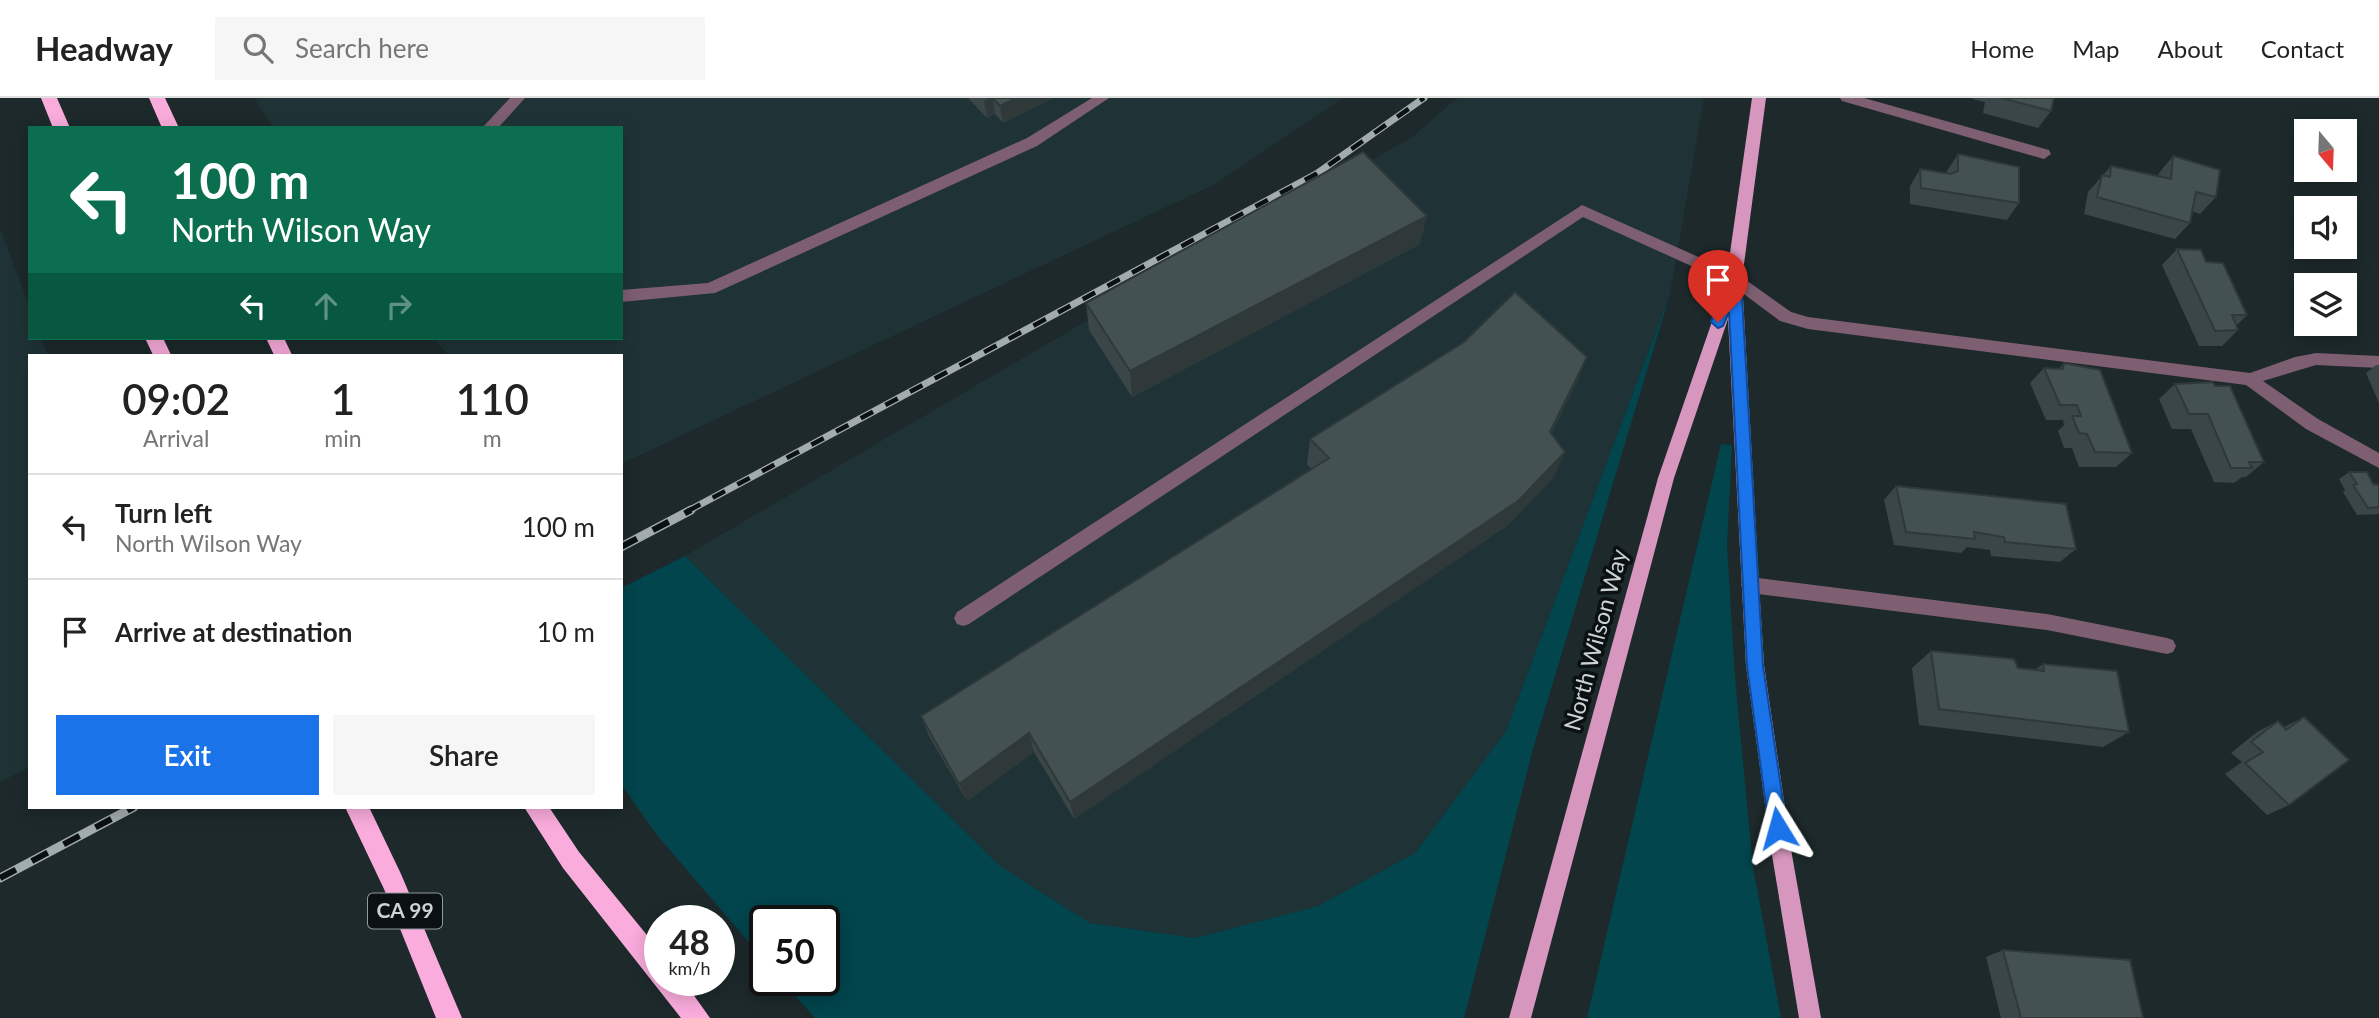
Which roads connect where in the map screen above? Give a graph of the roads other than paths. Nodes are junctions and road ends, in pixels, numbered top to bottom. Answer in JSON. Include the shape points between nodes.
{"nodes":[{"id":1,"x":49,"y":98,"type":"edge"},
{"id":2,"x":157,"y":98,"type":"edge"},
{"id":3,"x":518,"y":98,"type":"edge"},
{"id":4,"x":1102,"y":98,"type":"edge"},
{"id":5,"x":1759,"y":98,"type":"edge"},
{"id":6,"x":1847,"y":98,"type":"edge"},
{"id":7,"x":61,"y":126,"type":"edge"},
{"id":8,"x":170,"y":126,"type":"edge"},
{"id":9,"x":491,"y":126,"type":"edge"},
{"id":10,"x":2044,"y":154,"type":"dead end"},
{"id":11,"x":1734,"y":279,"type":"junction"},
{"id":12,"x":623,"y":297,"type":"edge"},
{"id":13,"x":2379,"y":362,"type":"edge"},
{"id":14,"x":2250,"y":379,"type":"junction"},
{"id":15,"x":2379,"y":461,"type":"edge"},
{"id":16,"x":1750,"y":585,"type":"junction"},
{"id":17,"x":963,"y":618,"type":"dead end"},
{"id":18,"x":2168,"y":646,"type":"dead end"},
{"id":19,"x":357,"y":809,"type":"edge"},
{"id":20,"x":537,"y":809,"type":"edge"},
{"id":21,"x":644,"y":951,"type":"edge"},
{"id":22,"x":680,"y":996,"type":"edge"},
{"id":23,"x":449,"y":1018,"type":"edge"},
{"id":24,"x":697,"y":1018,"type":"edge"},
{"id":25,"x":1520,"y":1018,"type":"edge"},
{"id":26,"x":1811,"y":1018,"type":"edge"}],
"edges":[{"from":1,"to":7,"type":"highway"},
{"from":2,"to":8,"type":"highway"},
{"from":3,"to":9,"type":"lane"},
{"from":4,"to":12,"type":"lane","via":[[1032,142],[710,289]]},
{"from":5,"to":11,"type":"main road","name":"North Wilson Way"},
{"from":6,"to":10,"type":"lane"},
{"from":11,"to":14,"type":"lane","via":[[1786,317],[1808,323]]},
{"from":11,"to":16,"type":"main road","name":"North Wilson Way"},
{"from":11,"to":17,"type":"lane","via":[[1582,210]]},
{"from":11,"to":25,"type":"main road","name":"North Wilson Way","via":[[1666,478]]},
{"from":13,"to":14,"type":"lane","via":[[2316,359]]},
{"from":14,"to":15,"type":"lane","via":[[2286,409]]},
{"from":16,"to":18,"type":"lane","via":[[2047,622]]},
{"from":16,"to":26,"type":"main road","name":"North Wilson Way","via":[[1755,666]]},
{"from":19,"to":23,"type":"highway","number":"CA 99","via":[[393,882]]},
{"from":20,"to":21,"type":"highway","via":[[571,860]]},
{"from":22,"to":24,"type":"highway"}]}
